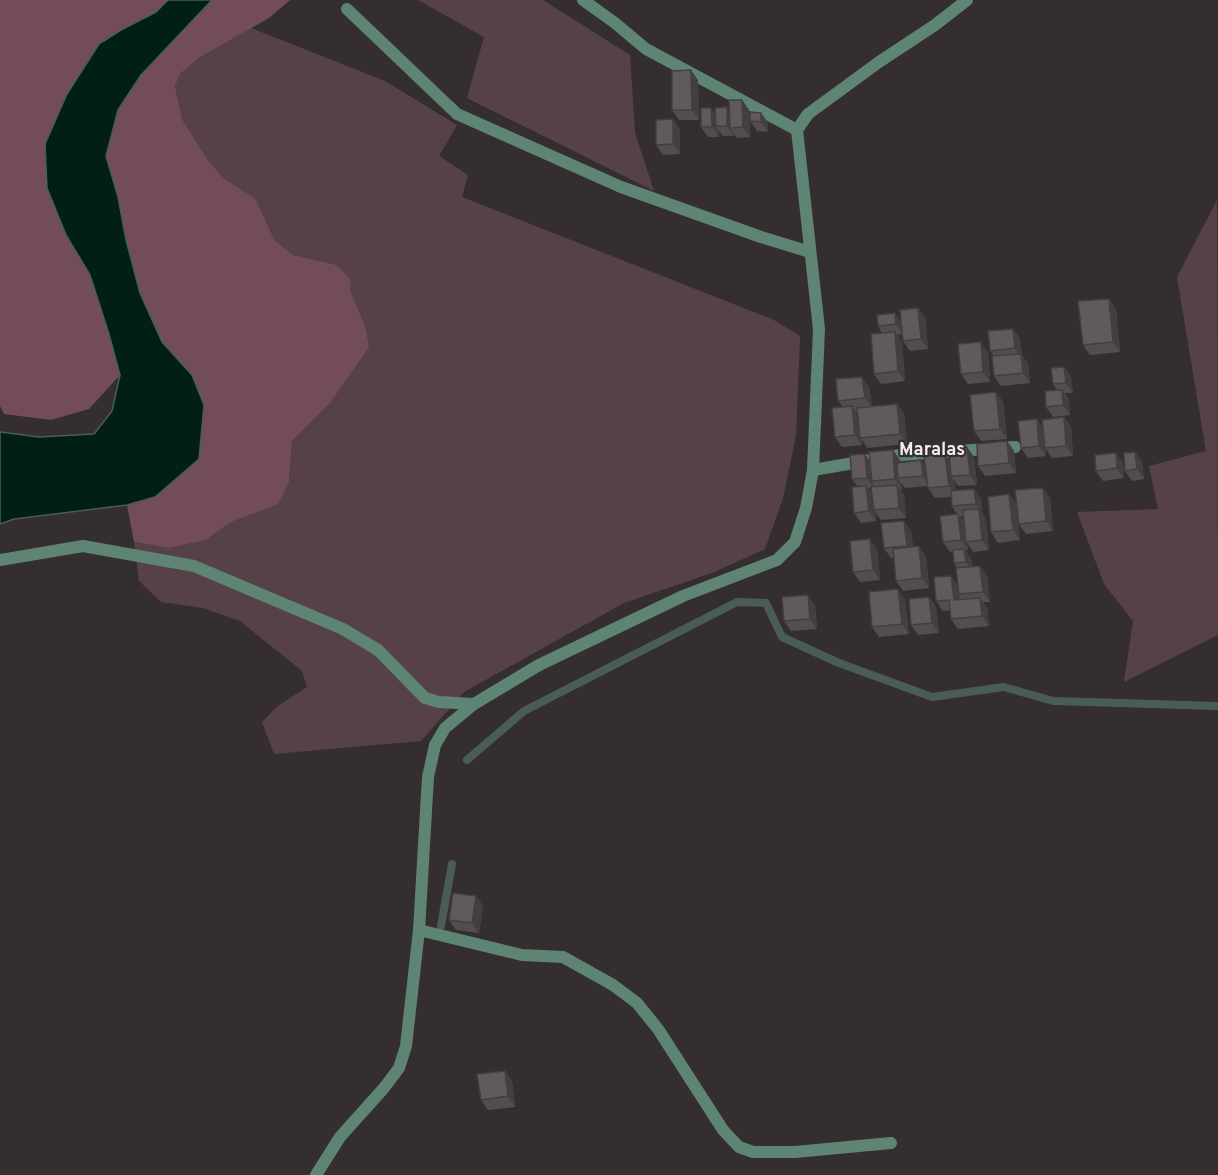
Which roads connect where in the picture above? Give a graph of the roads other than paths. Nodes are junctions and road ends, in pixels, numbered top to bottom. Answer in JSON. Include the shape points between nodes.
{"nodes":[{"id":1,"x":583,"y":0,"type":"edge"},
{"id":2,"x":967,"y":0,"type":"edge"},
{"id":3,"x":347,"y":9,"type":"dead end"},
{"id":4,"x":797,"y":130,"type":"junction"},
{"id":5,"x":810,"y":252,"type":"junction"},
{"id":6,"x":1015,"y":447,"type":"dead end"},
{"id":7,"x":813,"y":470,"type":"junction"},
{"id":8,"x":0,"y":560,"type":"edge"},
{"id":9,"x":474,"y":704,"type":"junction"},
{"id":10,"x":419,"y":930,"type":"junction"},
{"id":11,"x":891,"y":1143,"type":"dead end"},
{"id":12,"x":316,"y":1175,"type":"edge"}],
"edges":[{"from":1,"to":4,"type":"street","via":[[646,49]]},
{"from":2,"to":4,"type":"street","via":[[808,114]]},
{"from":3,"to":5,"type":"street","via":[[457,114],[621,187]]},
{"from":4,"to":5,"type":"street"},
{"from":5,"to":7,"type":"street","via":[[819,329]]},
{"from":6,"to":7,"type":"street","via":[[900,455]]},
{"from":7,"to":9,"type":"street","via":[[795,542],[777,560],[682,596],[539,665]]},
{"from":8,"to":9,"type":"street","via":[[83,546],[194,566],[343,629],[378,650],[425,698]]},
{"from":9,"to":10,"type":"street","via":[[445,728],[435,745],[428,777]]},
{"from":10,"to":11,"type":"street","via":[[522,955],[563,957],[613,985],[637,1003],[658,1029],[723,1130],[739,1147],[753,1152],[795,1152]]},
{"from":10,"to":12,"type":"street","via":[[406,1046],[399,1068],[340,1137]]}]}
